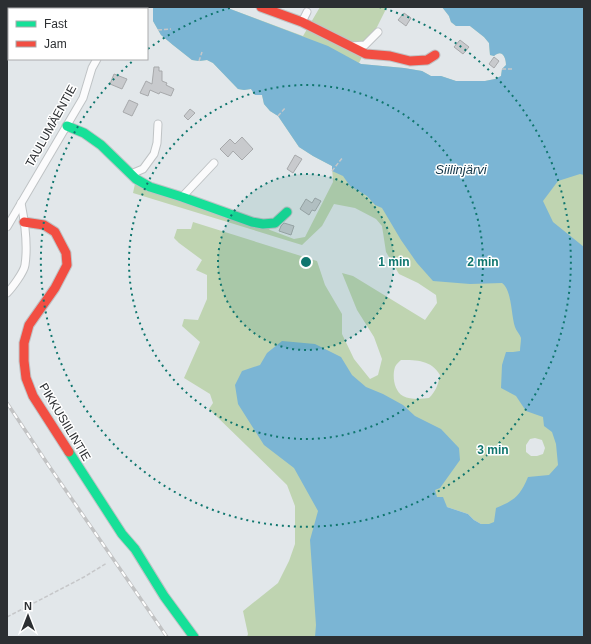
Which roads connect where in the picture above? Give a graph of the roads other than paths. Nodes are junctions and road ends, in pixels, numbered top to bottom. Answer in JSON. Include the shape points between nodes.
{"nodes":[{"id":1,"x":261,"y":7,"type":"edge"},
{"id":2,"x":308,"y":12,"type":"dead end"},
{"id":3,"x":302,"y":22,"type":"junction"},
{"id":4,"x":378,"y":32,"type":"dead end"},
{"id":5,"x":351,"y":46,"type":"junction"},
{"id":6,"x":435,"y":55,"type":"dead end"},
{"id":7,"x":96,"y":60,"type":"edge"},
{"id":8,"x":158,"y":124,"type":"dead end"},
{"id":9,"x":67,"y":126,"type":"junction"},
{"id":10,"x":214,"y":163,"type":"dead end"},
{"id":11,"x":131,"y":174,"type":"junction"},
{"id":12,"x":182,"y":197,"type":"junction"},
{"id":13,"x":21,"y":203,"type":"junction"},
{"id":14,"x":286,"y":212,"type":"dead end"},
{"id":15,"x":24,"y":222,"type":"junction"},
{"id":16,"x":7,"y":227,"type":"edge"},
{"id":17,"x":7,"y":293,"type":"edge"},
{"id":18,"x":194,"y":637,"type":"edge"}],
"edges":[{"from":1,"to":3,"type":"street"},
{"from":2,"to":3,"type":"street"},
{"from":3,"to":5,"type":"street"},
{"from":4,"to":5,"type":"street","via":[[365,45]]},
{"from":5,"to":6,"type":"street","via":[[366,54],[390,56],[410,62],[427,60]]},
{"from":7,"to":9,"type":"street","name":"TAULUMÄENTIE","via":[[83,98]]},
{"from":8,"to":11,"type":"street","via":[[154,154],[143,169]]},
{"from":9,"to":11,"type":"street","via":[[84,133]]},
{"from":9,"to":13,"type":"street","name":"TAULUMÄENTIE"},
{"from":10,"to":12,"type":"street"},
{"from":11,"to":12,"type":"street","via":[[150,187]]},
{"from":12,"to":14,"type":"street","via":[[263,224],[276,223]]},
{"from":13,"to":15,"type":"street"},
{"from":13,"to":16,"type":"street","name":"TAULUMÄENTIE"},
{"from":15,"to":17,"type":"street","via":[[25,266]]},
{"from":15,"to":18,"type":"street","name":"PIKKUSIILINTIE","via":[[44,225],[55,232],[66,253],[66,265],[61,276],[29,325],[24,343],[26,378],[33,396],[122,534],[135,549],[164,596]]}]}
